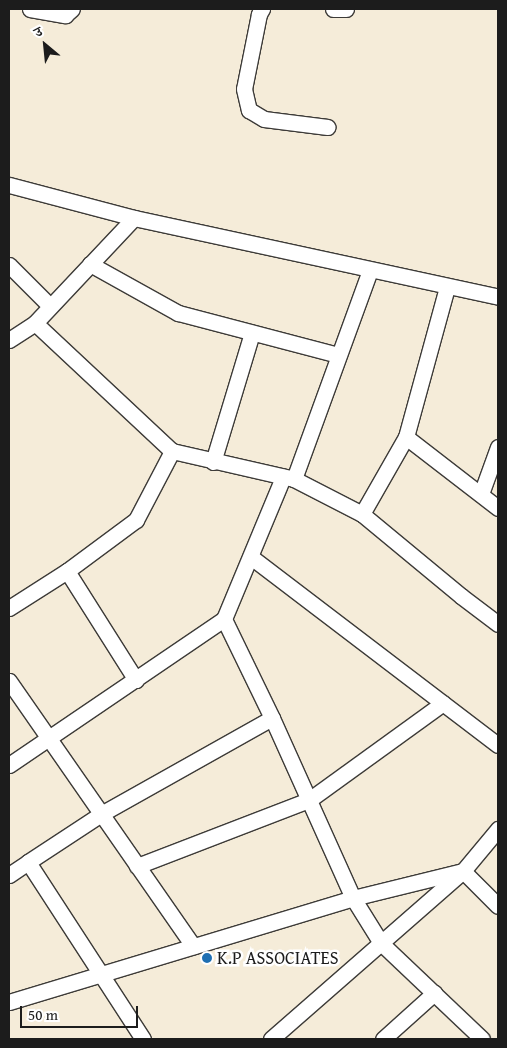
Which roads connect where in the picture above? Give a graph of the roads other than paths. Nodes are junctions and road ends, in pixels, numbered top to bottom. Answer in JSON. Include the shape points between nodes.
{"nodes":[{"id":1,"x":30,"y":9,"type":"edge"},
{"id":2,"x":72,"y":9,"type":"edge"},
{"id":3,"x":262,"y":9,"type":"edge"},
{"id":4,"x":333,"y":9,"type":"edge"},
{"id":5,"x":346,"y":9,"type":"edge"},
{"id":6,"x":327,"y":127,"type":"dead end"},
{"id":7,"x":9,"y":185,"type":"edge"},
{"id":8,"x":134,"y":218,"type":"junction"},
{"id":9,"x":90,"y":264,"type":"junction"},
{"id":10,"x":9,"y":265,"type":"edge"},
{"id":11,"x":370,"y":270,"type":"junction"},
{"id":12,"x":447,"y":287,"type":"junction"},
{"id":13,"x":498,"y":297,"type":"edge"},
{"id":14,"x":50,"y":306,"type":"junction"},
{"id":15,"x":34,"y":323,"type":"junction"},
{"id":16,"x":252,"y":333,"type":"junction"},
{"id":17,"x":9,"y":340,"type":"edge"},
{"id":18,"x":338,"y":355,"type":"junction"},
{"id":19,"x":406,"y":437,"type":"junction"},
{"id":20,"x":498,"y":447,"type":"edge"},
{"id":21,"x":172,"y":452,"type":"junction"},
{"id":22,"x":213,"y":462,"type":"junction"},
{"id":23,"x":288,"y":478,"type":"junction"},
{"id":24,"x":481,"y":494,"type":"junction"},
{"id":25,"x":498,"y":508,"type":"edge"},
{"id":26,"x":362,"y":514,"type":"junction"},
{"id":27,"x":251,"y":557,"type":"junction"},
{"id":28,"x":67,"y":571,"type":"junction"},
{"id":29,"x":9,"y":608,"type":"edge"},
{"id":30,"x":224,"y":619,"type":"junction"},
{"id":31,"x":498,"y":624,"type":"edge"},
{"id":32,"x":136,"y":680,"type":"junction"},
{"id":33,"x":9,"y":681,"type":"edge"},
{"id":34,"x":443,"y":703,"type":"junction"},
{"id":35,"x":272,"y":718,"type":"junction"},
{"id":36,"x":49,"y":739,"type":"junction"},
{"id":37,"x":498,"y":745,"type":"edge"},
{"id":38,"x":9,"y":765,"type":"edge"},
{"id":39,"x":309,"y":800,"type":"junction"},
{"id":40,"x":101,"y":814,"type":"junction"},
{"id":41,"x":498,"y":829,"type":"edge"},
{"id":42,"x":28,"y":862,"type":"junction"},
{"id":43,"x":137,"y":866,"type":"junction"},
{"id":44,"x":463,"y":871,"type":"junction"},
{"id":45,"x":9,"y":876,"type":"edge"},
{"id":46,"x":353,"y":898,"type":"junction"},
{"id":47,"x":498,"y":906,"type":"edge"},
{"id":48,"x":381,"y":943,"type":"junction"},
{"id":49,"x":193,"y":946,"type":"junction"},
{"id":50,"x":100,"y":975,"type":"junction"},
{"id":51,"x":434,"y":994,"type":"junction"},
{"id":52,"x":9,"y":1002,"type":"edge"},
{"id":53,"x":143,"y":1039,"type":"edge"},
{"id":54,"x":271,"y":1039,"type":"edge"},
{"id":55,"x":383,"y":1039,"type":"edge"},
{"id":56,"x":482,"y":1039,"type":"edge"}],
"edges":[{"from":1,"to":2,"type":"street","via":[[65,15]]},
{"from":3,"to":6,"type":"street","via":[[258,14],[244,89],[249,110],[264,119]]},
{"from":4,"to":5,"type":"street"},
{"from":7,"to":8,"type":"street"},
{"from":8,"to":9,"type":"street"},
{"from":8,"to":11,"type":"street"},
{"from":9,"to":14,"type":"street"},
{"from":9,"to":16,"type":"street","via":[[178,313]]},
{"from":10,"to":14,"type":"street"},
{"from":11,"to":12,"type":"street"},
{"from":11,"to":18,"type":"street"},
{"from":12,"to":13,"type":"street"},
{"from":12,"to":19,"type":"street"},
{"from":14,"to":15,"type":"street"},
{"from":15,"to":17,"type":"street"},
{"from":15,"to":21,"type":"street"},
{"from":16,"to":18,"type":"street"},
{"from":16,"to":22,"type":"street"},
{"from":18,"to":23,"type":"street"},
{"from":19,"to":24,"type":"street"},
{"from":19,"to":26,"type":"street"},
{"from":20,"to":24,"type":"street"},
{"from":21,"to":22,"type":"street"},
{"from":21,"to":28,"type":"street","via":[[136,520]]},
{"from":22,"to":23,"type":"street"},
{"from":23,"to":26,"type":"street"},
{"from":23,"to":27,"type":"street"},
{"from":24,"to":25,"type":"street"},
{"from":26,"to":31,"type":"street"},
{"from":27,"to":30,"type":"street"},
{"from":27,"to":34,"type":"street"},
{"from":28,"to":29,"type":"street"},
{"from":28,"to":32,"type":"street"},
{"from":30,"to":32,"type":"street"},
{"from":30,"to":35,"type":"street"},
{"from":32,"to":36,"type":"street"},
{"from":33,"to":36,"type":"street"},
{"from":34,"to":37,"type":"street"},
{"from":34,"to":39,"type":"street"},
{"from":35,"to":39,"type":"street"},
{"from":35,"to":40,"type":"street"},
{"from":36,"to":38,"type":"street"},
{"from":36,"to":40,"type":"street"},
{"from":39,"to":43,"type":"street"},
{"from":39,"to":46,"type":"street"},
{"from":40,"to":42,"type":"street"},
{"from":40,"to":43,"type":"street"},
{"from":41,"to":44,"type":"street"},
{"from":42,"to":45,"type":"street"},
{"from":42,"to":50,"type":"street"},
{"from":43,"to":49,"type":"street"},
{"from":44,"to":46,"type":"street"},
{"from":44,"to":47,"type":"street"},
{"from":44,"to":48,"type":"street"},
{"from":46,"to":48,"type":"street"},
{"from":46,"to":49,"type":"street"},
{"from":48,"to":51,"type":"street"},
{"from":48,"to":54,"type":"street"},
{"from":49,"to":50,"type":"street"},
{"from":50,"to":52,"type":"street"},
{"from":50,"to":53,"type":"street"},
{"from":51,"to":55,"type":"street"},
{"from":51,"to":56,"type":"street"}]}
